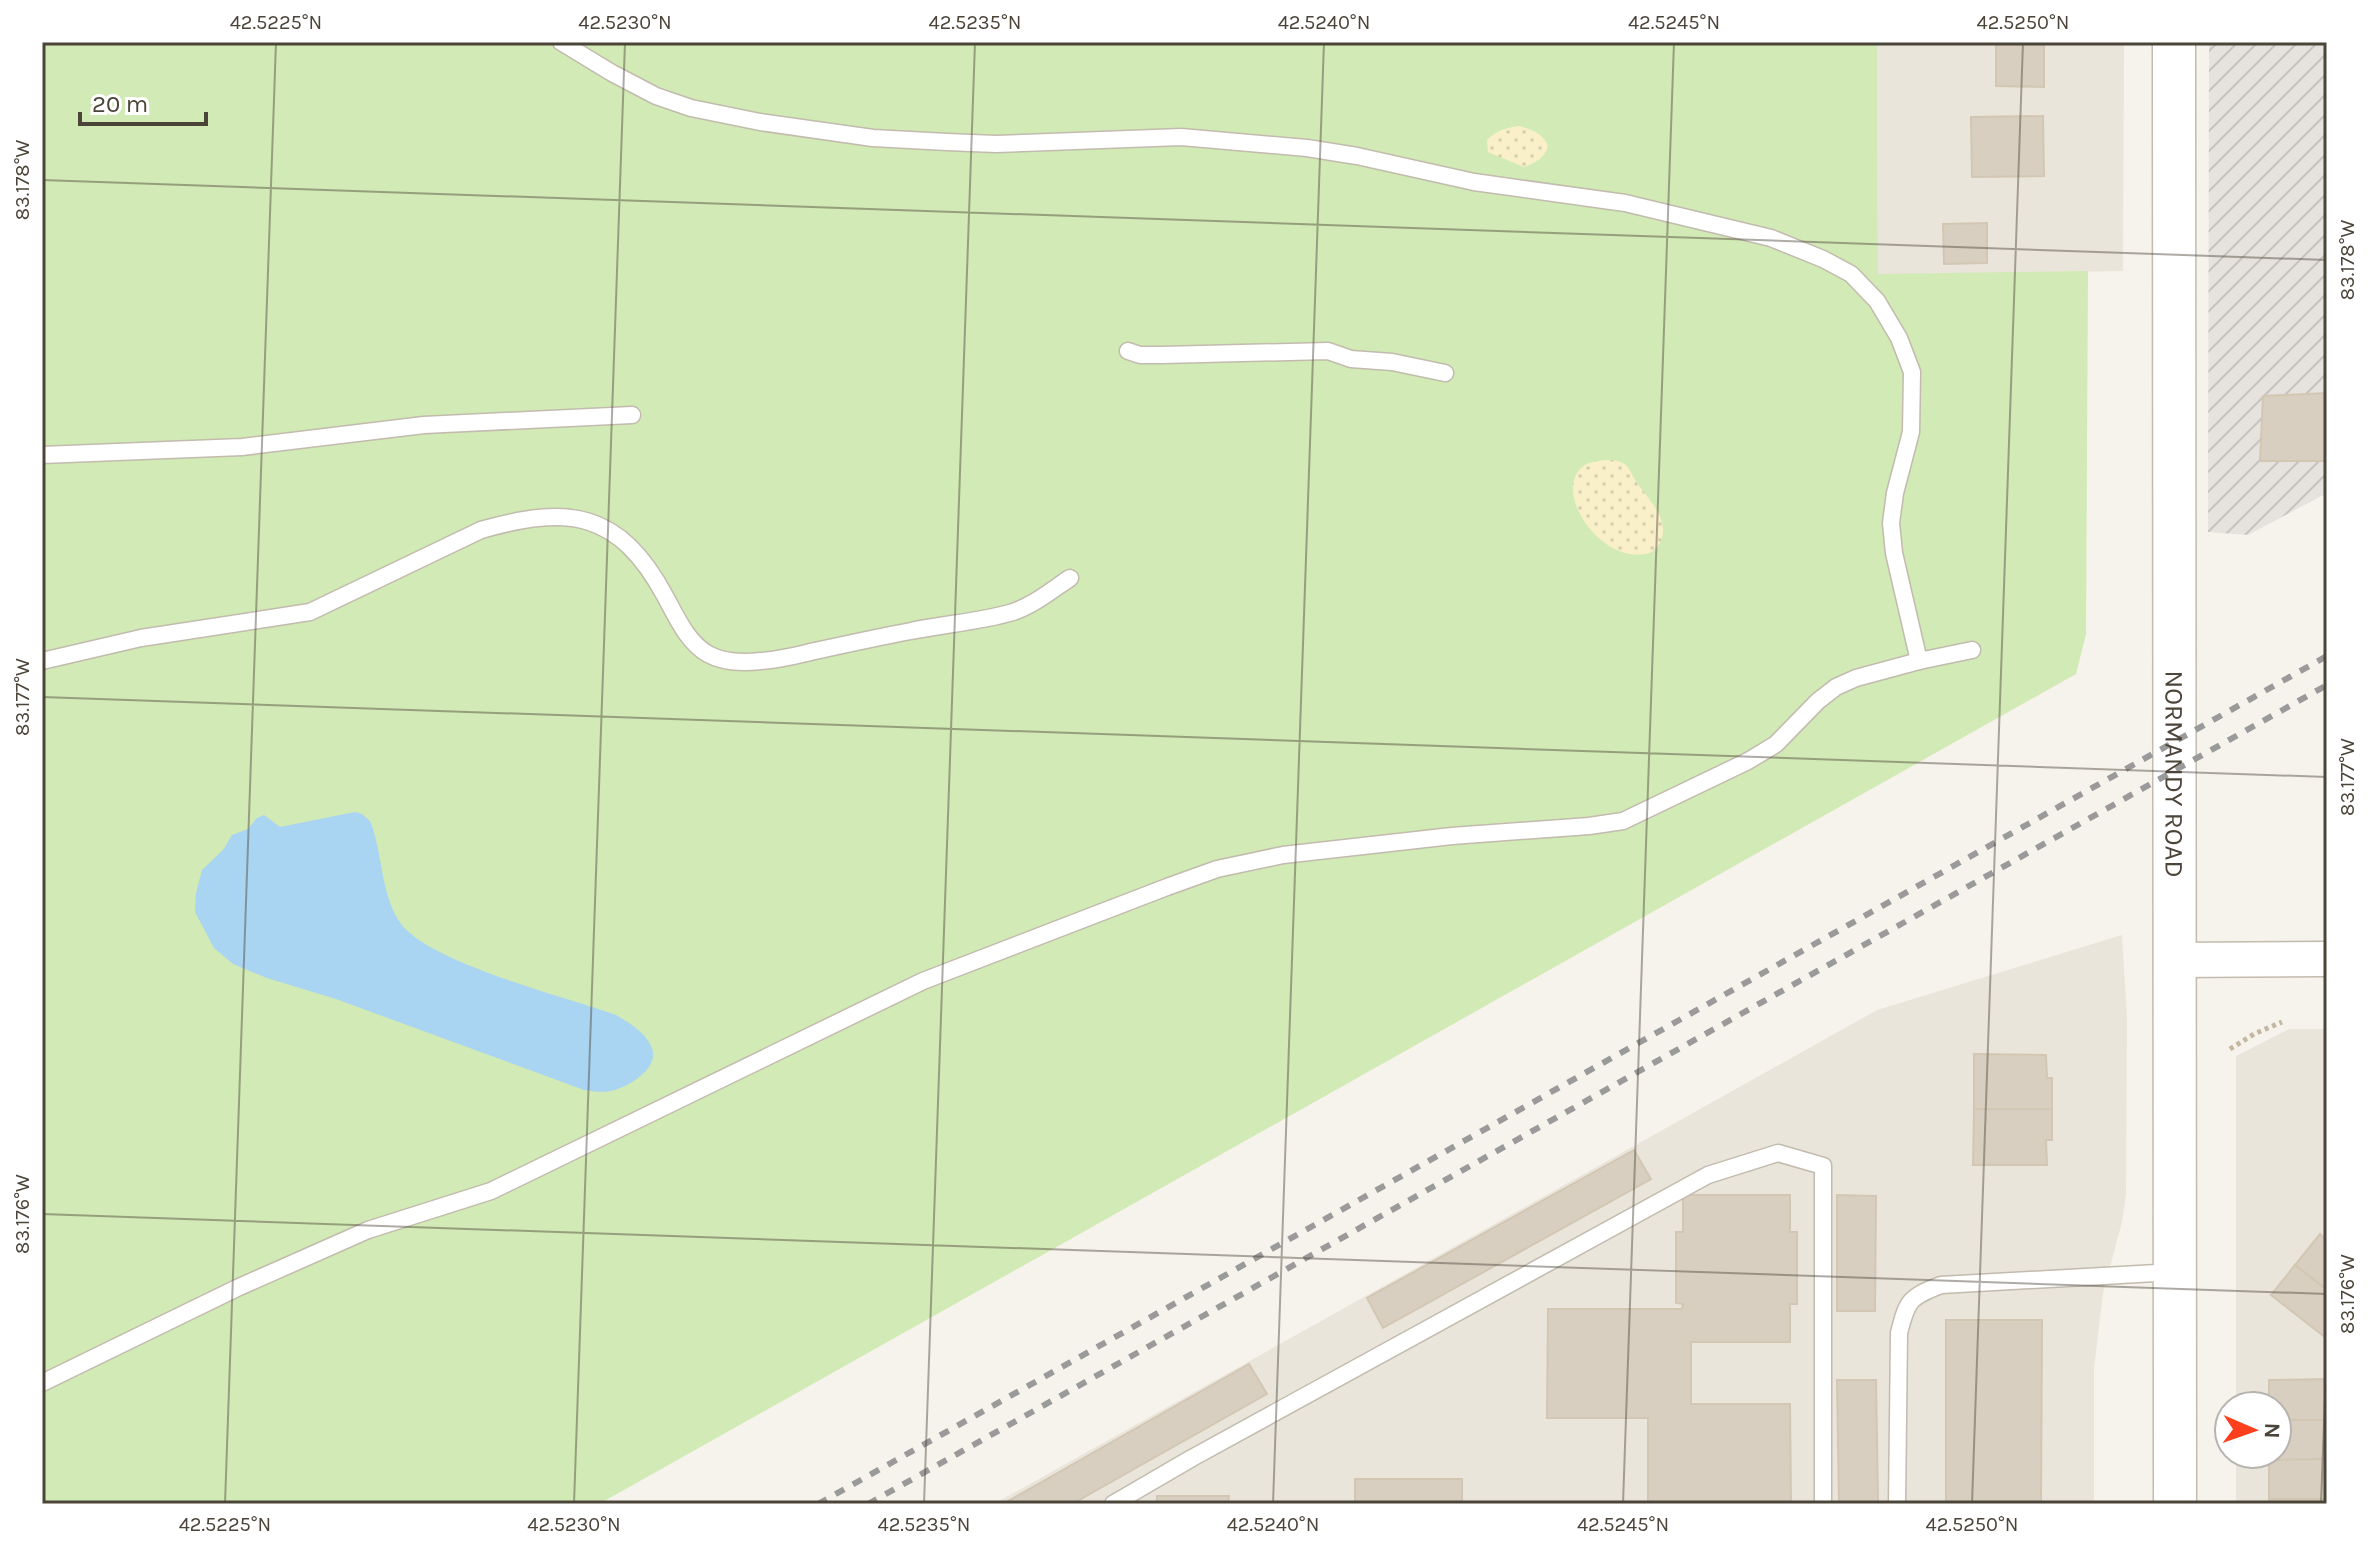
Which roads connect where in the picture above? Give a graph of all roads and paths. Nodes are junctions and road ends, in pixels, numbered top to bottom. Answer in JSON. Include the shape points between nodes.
{"nodes":[{"id":1,"x":561,"y":42,"type":"edge"},
{"id":2,"x":2174,"y":42,"type":"edge"},
{"id":3,"x":1128,"y":351,"type":"dead end"},
{"id":4,"x":1445,"y":373,"type":"dead end"},
{"id":5,"x":632,"y":415,"type":"dead end"},
{"id":6,"x":42,"y":455,"type":"edge"},
{"id":7,"x":1070,"y":578,"type":"dead end"},
{"id":8,"x":1972,"y":650,"type":"dead end"},
{"id":9,"x":42,"y":661,"type":"edge"},
{"id":10,"x":1919,"y":661,"type":"junction"},
{"id":11,"x":2327,"y":959,"type":"edge"},
{"id":12,"x":2173,"y":960,"type":"junction"},
{"id":13,"x":2282,"y":1022,"type":"dead end"},
{"id":14,"x":2230,"y":1049,"type":"dead end"},
{"id":15,"x":2174,"y":1272,"type":"junction"},
{"id":16,"x":42,"y":1383,"type":"edge"},
{"id":17,"x":1113,"y":1504,"type":"edge"},
{"id":18,"x":1823,"y":1504,"type":"edge"},
{"id":19,"x":1897,"y":1504,"type":"edge"},
{"id":20,"x":2175,"y":1504,"type":"edge"}],
"edges":[{"from":1,"to":10,"type":"lane","via":[[656,96],[760,122],[947,142],[1181,137],[1307,148],[1474,182],[1625,203],[1771,238],[1823,259],[1851,274],[1877,301],[1912,372],[1911,432],[1891,523]]},
{"from":2,"to":12,"type":"street","name":"NORMANDY ROAD"},
{"from":3,"to":4,"type":"lane","via":[[1328,351]]},
{"from":5,"to":6,"type":"lane","via":[[424,425],[242,447]]},
{"from":7,"to":9,"type":"lane","via":[[1016,611],[766,661],[727,661],[695,644],[654,575],[623,540],[606,527],[559,515],[481,530],[310,612],[141,638]]},
{"from":8,"to":10,"type":"lane"},
{"from":10,"to":16,"type":"lane","via":[[1836,687],[1776,744],[1623,821],[1283,855],[1217,869],[1153,892],[923,981],[491,1191],[368,1230]]},
{"from":11,"to":12,"type":"street"},
{"from":12,"to":15,"type":"street","name":"NORMANDY ROAD"},
{"from":13,"to":14,"type":"path"},
{"from":15,"to":19,"type":"lane","via":[[1941,1285],[1916,1294],[1905,1307],[1899,1333]]},
{"from":15,"to":20,"type":"street","name":"NORMANDY ROAD"},
{"from":17,"to":18,"type":"lane","via":[[1708,1175],[1778,1153],[1823,1166]]}]}
